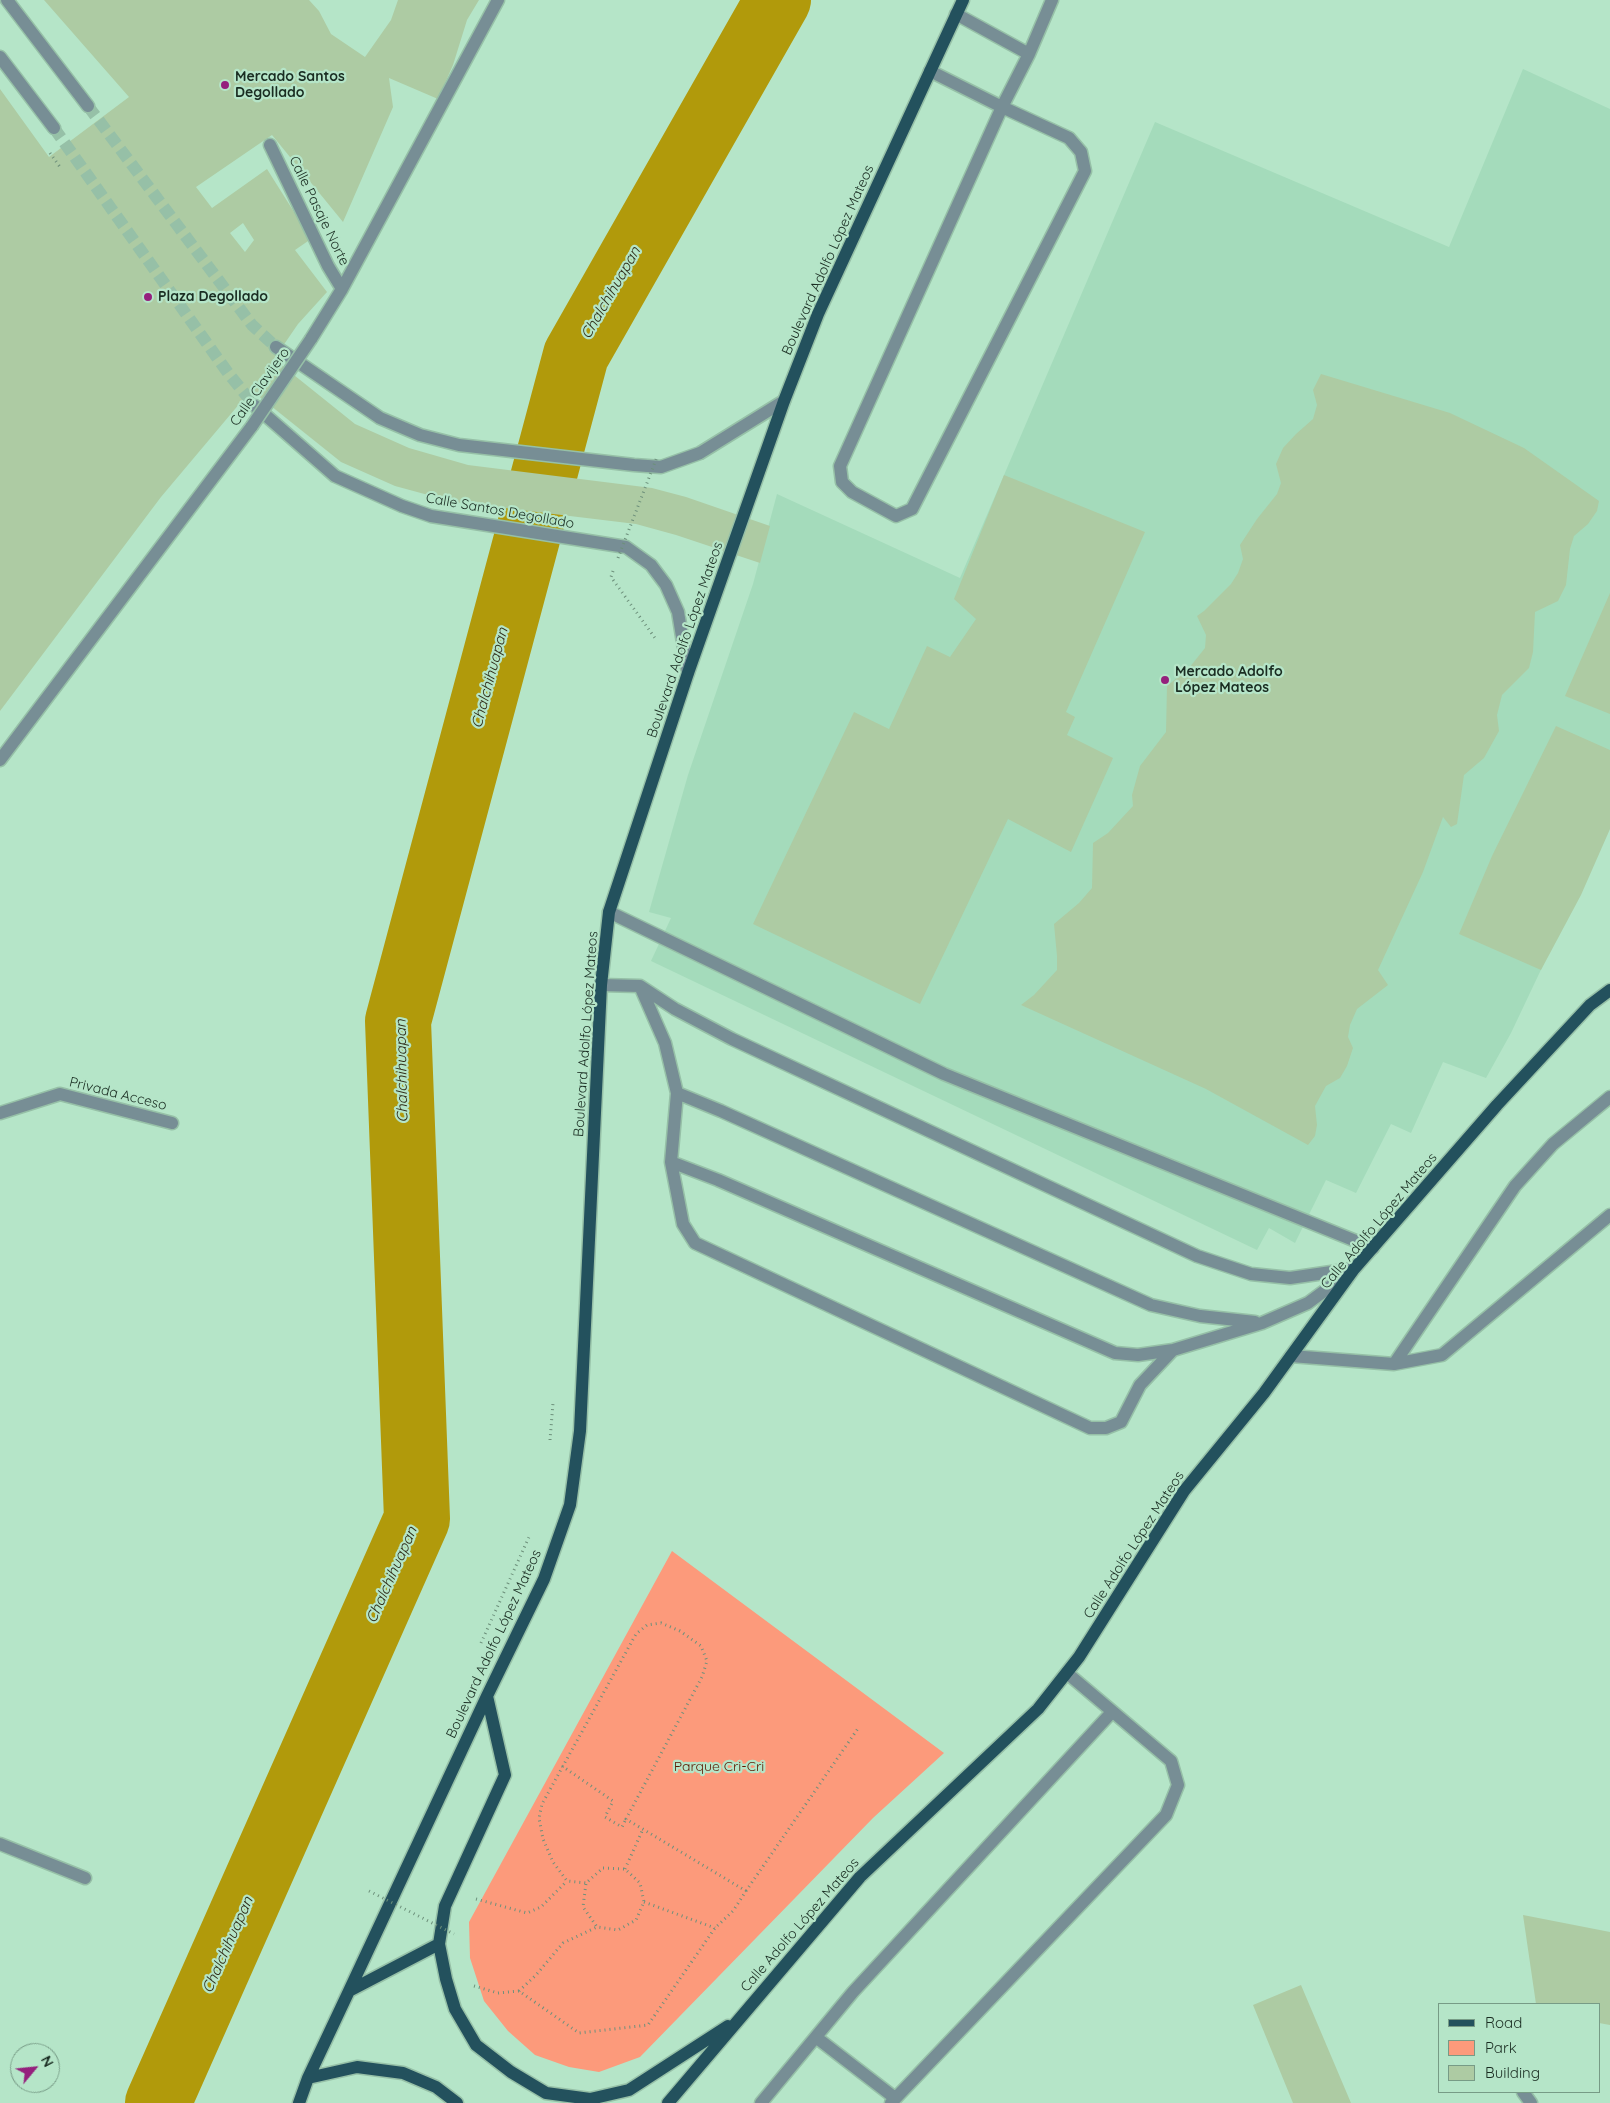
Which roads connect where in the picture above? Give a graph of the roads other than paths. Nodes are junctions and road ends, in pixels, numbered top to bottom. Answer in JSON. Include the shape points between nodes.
{"nodes":[{"id":1,"x":7,"y":0,"type":"edge"},
{"id":2,"x":498,"y":0,"type":"edge"},
{"id":3,"x":963,"y":0,"type":"edge"},
{"id":4,"x":1052,"y":0,"type":"edge"},
{"id":5,"x":956,"y":14,"type":"junction"},
{"id":6,"x":1029,"y":54,"type":"junction"},
{"id":7,"x":0,"y":57,"type":"edge"},
{"id":8,"x":930,"y":71,"type":"junction"},
{"id":9,"x":88,"y":106,"type":"tunnel mouth"},
{"id":10,"x":1002,"y":107,"type":"junction"},
{"id":11,"x":54,"y":128,"type":"tunnel mouth"},
{"id":12,"x":270,"y":145,"type":"dead end"},
{"id":13,"x":342,"y":289,"type":"junction"},
{"id":14,"x":276,"y":347,"type":"tunnel mouth"},
{"id":15,"x":784,"y":401,"type":"junction"},
{"id":16,"x":255,"y":406,"type":"tunnel mouth"},
{"id":17,"x":688,"y":673,"type":"junction"},
{"id":18,"x":0,"y":760,"type":"edge"},
{"id":19,"x":609,"y":912,"type":"junction"},
{"id":20,"x":601,"y":985,"type":"junction"},
{"id":21,"x":640,"y":986,"type":"junction"},
{"id":22,"x":1610,"y":990,"type":"edge"},
{"id":23,"x":677,"y":1093,"type":"junction"},
{"id":24,"x":1610,"y":1097,"type":"edge"},
{"id":25,"x":0,"y":1113,"type":"edge"},
{"id":26,"x":172,"y":1123,"type":"dead end"},
{"id":27,"x":671,"y":1162,"type":"junction"},
{"id":28,"x":1610,"y":1215,"type":"edge"},
{"id":29,"x":1373,"y":1248,"type":"junction"},
{"id":30,"x":1354,"y":1269,"type":"junction"},
{"id":31,"x":1262,"y":1323,"type":"junction"},
{"id":32,"x":1172,"y":1350,"type":"junction"},
{"id":33,"x":1291,"y":1356,"type":"junction"},
{"id":34,"x":1394,"y":1364,"type":"junction"},
{"id":35,"x":1067,"y":1673,"type":"junction"},
{"id":36,"x":487,"y":1696,"type":"junction"},
{"id":37,"x":1112,"y":1712,"type":"junction"},
{"id":38,"x":0,"y":1844,"type":"edge"},
{"id":39,"x":85,"y":1878,"type":"dead end"},
{"id":40,"x":439,"y":1944,"type":"junction"},
{"id":41,"x":349,"y":1991,"type":"junction"},
{"id":42,"x":740,"y":2018,"type":"junction"},
{"id":43,"x":817,"y":2038,"type":"junction"},
{"id":44,"x":308,"y":2078,"type":"junction"},
{"id":45,"x":299,"y":2100,"type":"edge"},
{"id":46,"x":893,"y":2100,"type":"edge"},
{"id":47,"x":457,"y":2103,"type":"edge"},
{"id":48,"x":668,"y":2103,"type":"edge"},
{"id":49,"x":761,"y":2103,"type":"edge"}],
"edges":[{"from":1,"to":9,"type":"street"},
{"from":2,"to":13,"type":"street","name":"Calle Clavijero"},
{"from":3,"to":5,"type":"main road","name":"Boulevard Adolfo López Mateos"},
{"from":4,"to":6,"type":"street"},
{"from":5,"to":6,"type":"street"},
{"from":5,"to":8,"type":"main road","name":"Boulevard Adolfo López Mateos"},
{"from":6,"to":10,"type":"street"},
{"from":7,"to":11,"type":"street"},
{"from":8,"to":10,"type":"street"},
{"from":8,"to":15,"type":"main road","name":"Boulevard Adolfo López Mateos","via":[[818,314]]},
{"from":10,"to":10,"type":"street","via":[[840,466],[842,482],[852,492],[896,516],[912,509],[1085,171],[1082,152],[1069,138]]},
{"from":12,"to":13,"type":"street","name":"Calle Pasaje Norte"},
{"from":13,"to":18,"type":"street","name":"Calle Clavijero","bridge":true,"via":[[252,426]]},
{"from":14,"to":15,"type":"street","via":[[380,418],[420,435],[460,445],[634,465],[661,467],[700,453]]},
{"from":15,"to":17,"type":"main road","name":"Boulevard Adolfo López Mateos"},
{"from":16,"to":17,"type":"street","name":"Calle Santos Degollado","via":[[335,476],[431,516],[626,547],[651,565],[666,585],[678,612]]},
{"from":17,"to":19,"type":"main road","name":"Boulevard Adolfo López Mateos"},
{"from":19,"to":20,"type":"main road","name":"Boulevard Adolfo López Mateos"},
{"from":19,"to":29,"type":"street","via":[[944,1074]]},
{"from":20,"to":21,"type":"street"},
{"from":20,"to":36,"type":"main road","name":"Boulevard Adolfo López Mateos","via":[[580,1431],[570,1505],[544,1579]]},
{"from":21,"to":23,"type":"street","via":[[665,1043]]},
{"from":21,"to":30,"type":"street","via":[[732,1039],[1197,1256],[1251,1274],[1290,1278]]},
{"from":22,"to":29,"type":"main road","name":"Calle Adolfo López Mateos","via":[[1590,1005],[1497,1105]]},
{"from":23,"to":27,"type":"street"},
{"from":23,"to":31,"type":"street","via":[[1151,1306]]},
{"from":24,"to":34,"type":"street","via":[[1553,1144],[1515,1186]]},
{"from":25,"to":26,"type":"street","name":"Privada Acceso","via":[[60,1094]]},
{"from":27,"to":32,"type":"street","via":[[1114,1353],[1138,1355]]},
{"from":27,"to":32,"type":"street","via":[[683,1224],[696,1243],[1090,1428],[1106,1428],[1121,1422],[1140,1385]]},
{"from":28,"to":34,"type":"street","via":[[1442,1356]]},
{"from":29,"to":30,"type":"main road","name":"Calle Adolfo López Mateos"},
{"from":30,"to":31,"type":"street","via":[[1308,1303]]},
{"from":30,"to":33,"type":"main road","name":"Calle Adolfo López Mateos"},
{"from":31,"to":32,"type":"street"},
{"from":33,"to":34,"type":"street"},
{"from":33,"to":35,"type":"main road","name":"Calle Adolfo López Mateos","via":[[1184,1491]]},
{"from":35,"to":37,"type":"street"},
{"from":35,"to":42,"type":"main road","name":"Calle Adolfo López Mateos","via":[[1038,1709],[860,1877]]},
{"from":36,"to":40,"type":"main road","via":[[505,1775],[445,1906]]},
{"from":36,"to":41,"type":"main road","name":"Boulevard Adolfo López Mateos"},
{"from":37,"to":43,"type":"street","via":[[853,1992]]},
{"from":37,"to":46,"type":"street","via":[[1171,1761],[1178,1785],[1166,1815]]},
{"from":38,"to":39,"type":"street"},
{"from":40,"to":41,"type":"main road"},
{"from":40,"to":42,"type":"main road","via":[[455,2010],[476,2045],[546,2093],[590,2099],[629,2090]]},
{"from":41,"to":44,"type":"main road","name":"Boulevard Adolfo López Mateos"},
{"from":42,"to":48,"type":"main road","name":"Calle Adolfo López Mateos"},
{"from":43,"to":46,"type":"street"},
{"from":43,"to":49,"type":"street"},
{"from":44,"to":45,"type":"main road","name":"Boulevard Adolfo López Mateos"},
{"from":44,"to":47,"type":"main road","via":[[357,2067],[403,2073],[436,2087]]}]}
